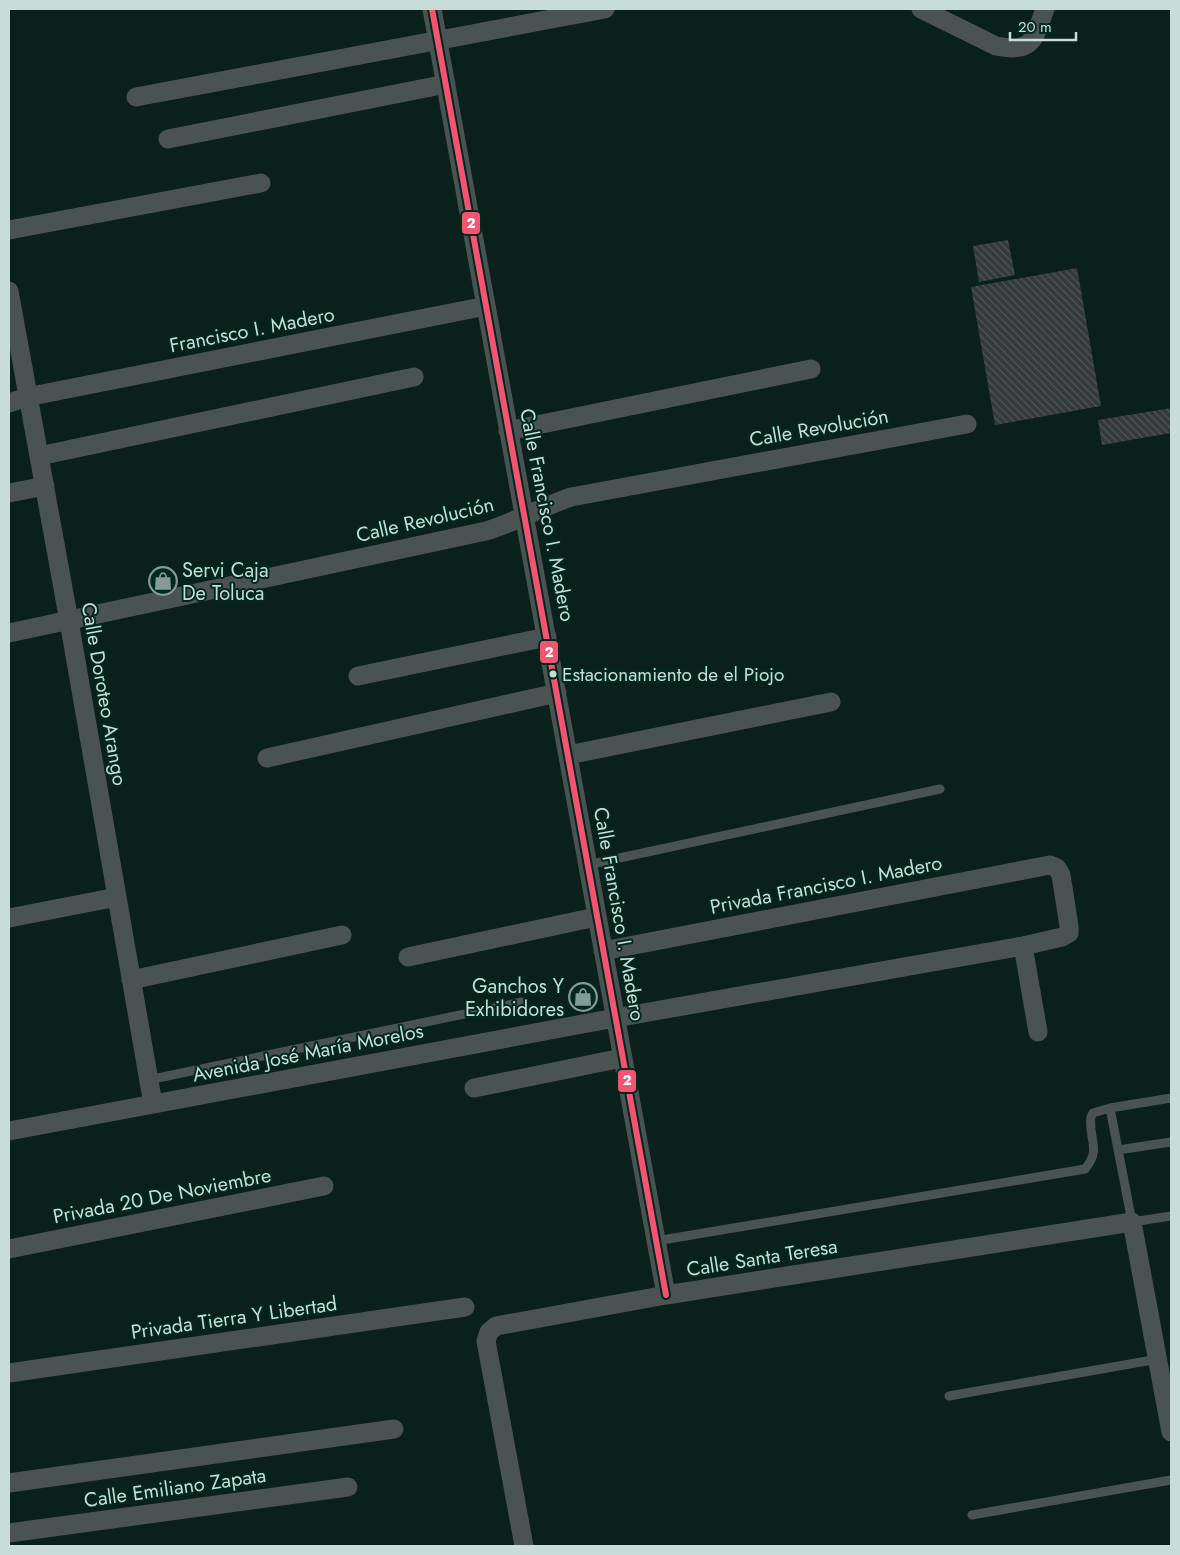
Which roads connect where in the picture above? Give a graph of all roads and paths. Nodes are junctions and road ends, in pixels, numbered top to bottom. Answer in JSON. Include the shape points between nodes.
{"nodes":[{"id":1,"x":432,"y":9,"type":"edge"},
{"id":2,"x":605,"y":9,"type":"edge"},
{"id":3,"x":921,"y":9,"type":"edge"},
{"id":4,"x":1045,"y":9,"type":"edge"},
{"id":5,"x":438,"y":40,"type":"junction"},
{"id":6,"x":446,"y":84,"type":"junction"},
{"id":7,"x":136,"y":97,"type":"dead end"},
{"id":8,"x":168,"y":138,"type":"dead end"},
{"id":9,"x":262,"y":183,"type":"dead end"},
{"id":10,"x":9,"y":230,"type":"edge"},
{"id":11,"x":9,"y":291,"type":"edge"},
{"id":12,"x":486,"y":306,"type":"junction"},
{"id":13,"x":811,"y":369,"type":"dead end"},
{"id":14,"x":414,"y":378,"type":"dead end"},
{"id":15,"x":27,"y":397,"type":"junction"},
{"id":16,"x":9,"y":403,"type":"edge"},
{"id":17,"x":967,"y":424,"type":"dead end"},
{"id":18,"x":508,"y":431,"type":"junction"},
{"id":19,"x":39,"y":456,"type":"junction"},
{"id":20,"x":44,"y":486,"type":"junction"},
{"id":21,"x":9,"y":493,"type":"edge"},
{"id":22,"x":525,"y":516,"type":"junction"},
{"id":23,"x":69,"y":621,"type":"junction"},
{"id":24,"x":9,"y":633,"type":"edge"},
{"id":25,"x":547,"y":637,"type":"junction"},
{"id":26,"x":358,"y":676,"type":"dead end"},
{"id":27,"x":558,"y":693,"type":"junction"},
{"id":28,"x":831,"y":702,"type":"dead end"},
{"id":29,"x":568,"y":755,"type":"junction"},
{"id":30,"x":267,"y":758,"type":"dead end"},
{"id":31,"x":940,"y":788,"type":"dead end"},
{"id":32,"x":587,"y":865,"type":"junction"},
{"id":33,"x":1057,"y":868,"type":"joint"},
{"id":34,"x":117,"y":897,"type":"junction"},
{"id":35,"x":596,"y":917,"type":"junction"},
{"id":36,"x":9,"y":918,"type":"edge"},
{"id":37,"x":342,"y":935,"type":"dead end"},
{"id":38,"x":1023,"y":946,"type":"junction"},
{"id":39,"x":603,"y":951,"type":"junction"},
{"id":40,"x":408,"y":957,"type":"dead end"},
{"id":41,"x":131,"y":980,"type":"junction"},
{"id":42,"x":522,"y":1002,"type":"dead end"},
{"id":43,"x":615,"y":1018,"type":"junction"},
{"id":44,"x":1038,"y":1032,"type":"dead end"},
{"id":45,"x":622,"y":1058,"type":"junction"},
{"id":46,"x":148,"y":1080,"type":"junction"},
{"id":47,"x":474,"y":1088,"type":"dead end"},
{"id":48,"x":1171,"y":1098,"type":"edge"},
{"id":49,"x":153,"y":1104,"type":"junction"},
{"id":50,"x":1110,"y":1108,"type":"junction"},
{"id":51,"x":9,"y":1131,"type":"edge"},
{"id":52,"x":1171,"y":1142,"type":"edge"},
{"id":53,"x":1118,"y":1150,"type":"junction"},
{"id":54,"x":324,"y":1186,"type":"dead end"},
{"id":55,"x":1171,"y":1216,"type":"edge"},
{"id":56,"x":1132,"y":1222,"type":"junction"},
{"id":57,"x":656,"y":1241,"type":"junction"},
{"id":58,"x":9,"y":1249,"type":"edge"},
{"id":59,"x":666,"y":1296,"type":"junction"},
{"id":60,"x":465,"y":1307,"type":"dead end"},
{"id":61,"x":1158,"y":1359,"type":"junction"},
{"id":62,"x":9,"y":1373,"type":"edge"},
{"id":63,"x":949,"y":1396,"type":"dead end"},
{"id":64,"x":394,"y":1429,"type":"dead end"},
{"id":65,"x":1171,"y":1432,"type":"edge"},
{"id":66,"x":1171,"y":1480,"type":"edge"},
{"id":67,"x":9,"y":1483,"type":"edge"},
{"id":68,"x":348,"y":1487,"type":"dead end"},
{"id":69,"x":972,"y":1515,"type":"dead end"},
{"id":70,"x":9,"y":1533,"type":"edge"},
{"id":71,"x":524,"y":1546,"type":"edge"}],
"edges":[{"from":1,"to":5,"type":"street","name":"Calle Francisco I. Madero"},
{"from":2,"to":5,"type":"street"},
{"from":3,"to":4,"type":"street","via":[[996,46],[1009,48],[1028,44],[1034,39]]},
{"from":5,"to":6,"type":"street","name":"Calle Francisco I. Madero"},
{"from":5,"to":7,"type":"street"},
{"from":6,"to":8,"type":"street"},
{"from":6,"to":12,"type":"street","name":"Calle Francisco I. Madero"},
{"from":9,"to":10,"type":"street"},
{"from":11,"to":15,"type":"street","name":"Calle Doroteo Arango"},
{"from":12,"to":15,"type":"street","name":"Francisco I. Madero"},
{"from":12,"to":18,"type":"street","name":"Calle Francisco I. Madero"},
{"from":13,"to":18,"type":"street"},
{"from":14,"to":19,"type":"street"},
{"from":15,"to":16,"type":"street","name":"Francisco I. Madero"},
{"from":15,"to":19,"type":"street","name":"Calle Doroteo Arango"},
{"from":17,"to":22,"type":"street","name":"Calle Revolución","via":[[571,497]]},
{"from":18,"to":22,"type":"street","name":"Calle Francisco I. Madero"},
{"from":19,"to":20,"type":"street","name":"Calle Doroteo Arango"},
{"from":20,"to":21,"type":"street"},
{"from":20,"to":23,"type":"street","name":"Calle Doroteo Arango"},
{"from":22,"to":23,"type":"street","name":"Calle Revolución","via":[[486,531]]},
{"from":22,"to":25,"type":"street","name":"Calle Francisco I. Madero"},
{"from":23,"to":24,"type":"street","name":"Calle Revolución"},
{"from":23,"to":34,"type":"street","name":"Calle Doroteo Arango"},
{"from":25,"to":26,"type":"street"},
{"from":25,"to":27,"type":"street","name":"Calle Francisco I. Madero"},
{"from":27,"to":29,"type":"street","name":"Calle Francisco I. Madero"},
{"from":27,"to":30,"type":"street"},
{"from":28,"to":29,"type":"street"},
{"from":29,"to":32,"type":"street","name":"Calle Francisco I. Madero"},
{"from":31,"to":32,"type":"lane"},
{"from":32,"to":35,"type":"street","name":"Calle Francisco I. Madero"},
{"from":33,"to":38,"type":"street","name":"Avenida José María Morelos","via":[[1061,875],[1069,933]]},
{"from":33,"to":39,"type":"street","name":"Privada Francisco I. Madero","via":[[1050,865]]},
{"from":34,"to":36,"type":"street"},
{"from":34,"to":41,"type":"street","name":"Calle Doroteo Arango"},
{"from":35,"to":39,"type":"street","name":"Calle Francisco I. Madero"},
{"from":35,"to":40,"type":"street"},
{"from":37,"to":41,"type":"street"},
{"from":38,"to":43,"type":"street","name":"Avenida José María Morelos"},
{"from":38,"to":44,"type":"street"},
{"from":39,"to":43,"type":"street","name":"Calle Francisco I. Madero"},
{"from":41,"to":46,"type":"street","name":"Calle Doroteo Arango"},
{"from":42,"to":46,"type":"lane"},
{"from":43,"to":45,"type":"street","name":"Calle Francisco I. Madero"},
{"from":43,"to":49,"type":"street","name":"Avenida José María Morelos"},
{"from":45,"to":47,"type":"street"},
{"from":45,"to":57,"type":"street","name":"Calle Francisco I. Madero"},
{"from":46,"to":49,"type":"street","name":"Calle Doroteo Arango"},
{"from":48,"to":50,"type":"lane"},
{"from":49,"to":51,"type":"street","name":"Avenida José María Morelos"},
{"from":50,"to":53,"type":"lane"},
{"from":50,"to":57,"type":"lane","via":[[1093,1113],[1091,1117],[1094,1151],[1092,1161],[1085,1169]]},
{"from":52,"to":53,"type":"lane"},
{"from":53,"to":56,"type":"lane"},
{"from":54,"to":58,"type":"street","name":"Privada 20 De Noviembre"},
{"from":55,"to":56,"type":"lane","name":"Calle Santa Teresa"},
{"from":56,"to":59,"type":"street","name":"Calle Santa Teresa"},
{"from":56,"to":61,"type":"street"},
{"from":57,"to":59,"type":"street","name":"Calle Francisco I. Madero"},
{"from":59,"to":71,"type":"street","name":"Calle Santa Teresa","via":[[496,1326],[489,1332],[486,1340]]},
{"from":60,"to":62,"type":"street","name":"Privada Tierra Y Libertad"},
{"from":61,"to":63,"type":"lane"},
{"from":61,"to":65,"type":"street"},
{"from":64,"to":67,"type":"street"},
{"from":66,"to":69,"type":"lane"},
{"from":68,"to":70,"type":"street","name":"Calle Emiliano Zapata"}]}
